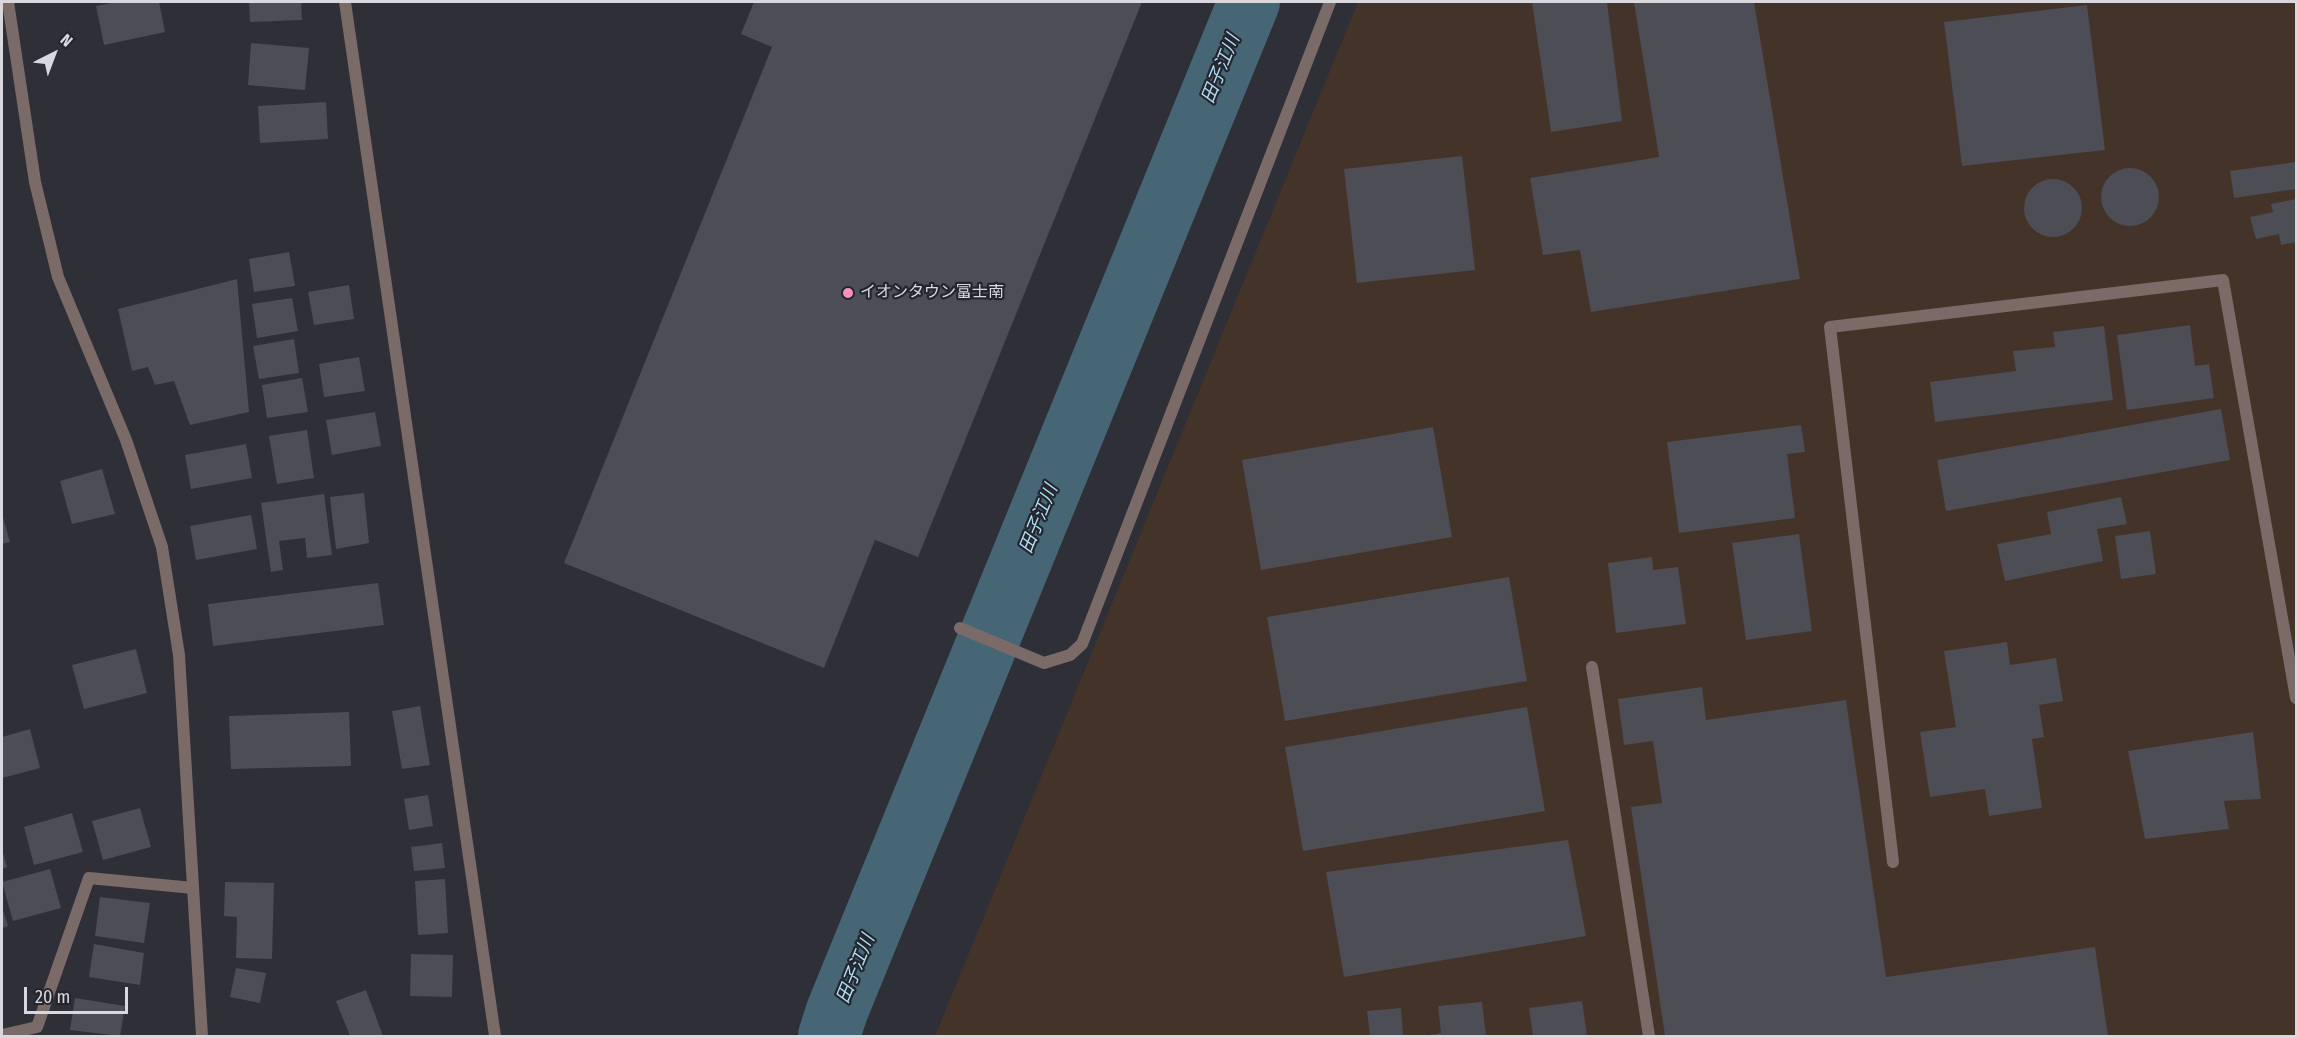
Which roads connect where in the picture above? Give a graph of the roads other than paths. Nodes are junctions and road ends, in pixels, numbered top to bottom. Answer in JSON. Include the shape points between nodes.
{"nodes":[{"id":1,"x":8,"y":2,"type":"edge"},
{"id":2,"x":345,"y":2,"type":"edge"},
{"id":3,"x":1330,"y":2,"type":"edge"},
{"id":4,"x":960,"y":628,"type":"dead end"},
{"id":5,"x":1592,"y":667,"type":"dead end"},
{"id":6,"x":2296,"y":698,"type":"edge"},
{"id":7,"x":1893,"y":862,"type":"dead end"},
{"id":8,"x":193,"y":888,"type":"junction"},
{"id":9,"x":2,"y":1035,"type":"edge"},
{"id":10,"x":202,"y":1036,"type":"edge"},
{"id":11,"x":495,"y":1036,"type":"edge"},
{"id":12,"x":1649,"y":1036,"type":"edge"}],
"edges":[{"from":1,"to":8,"type":"street","via":[[34,182],[58,277],[126,440],[162,547],[179,655]]},
{"from":2,"to":11,"type":"street"},
{"from":3,"to":4,"type":"street","via":[[1082,644],[1071,655],[1044,663]]},
{"from":5,"to":12,"type":"street"},
{"from":6,"to":7,"type":"street","via":[[2223,280],[1830,327]]},
{"from":8,"to":9,"type":"street","via":[[89,878],[37,1027]]},
{"from":8,"to":10,"type":"street"}]}
